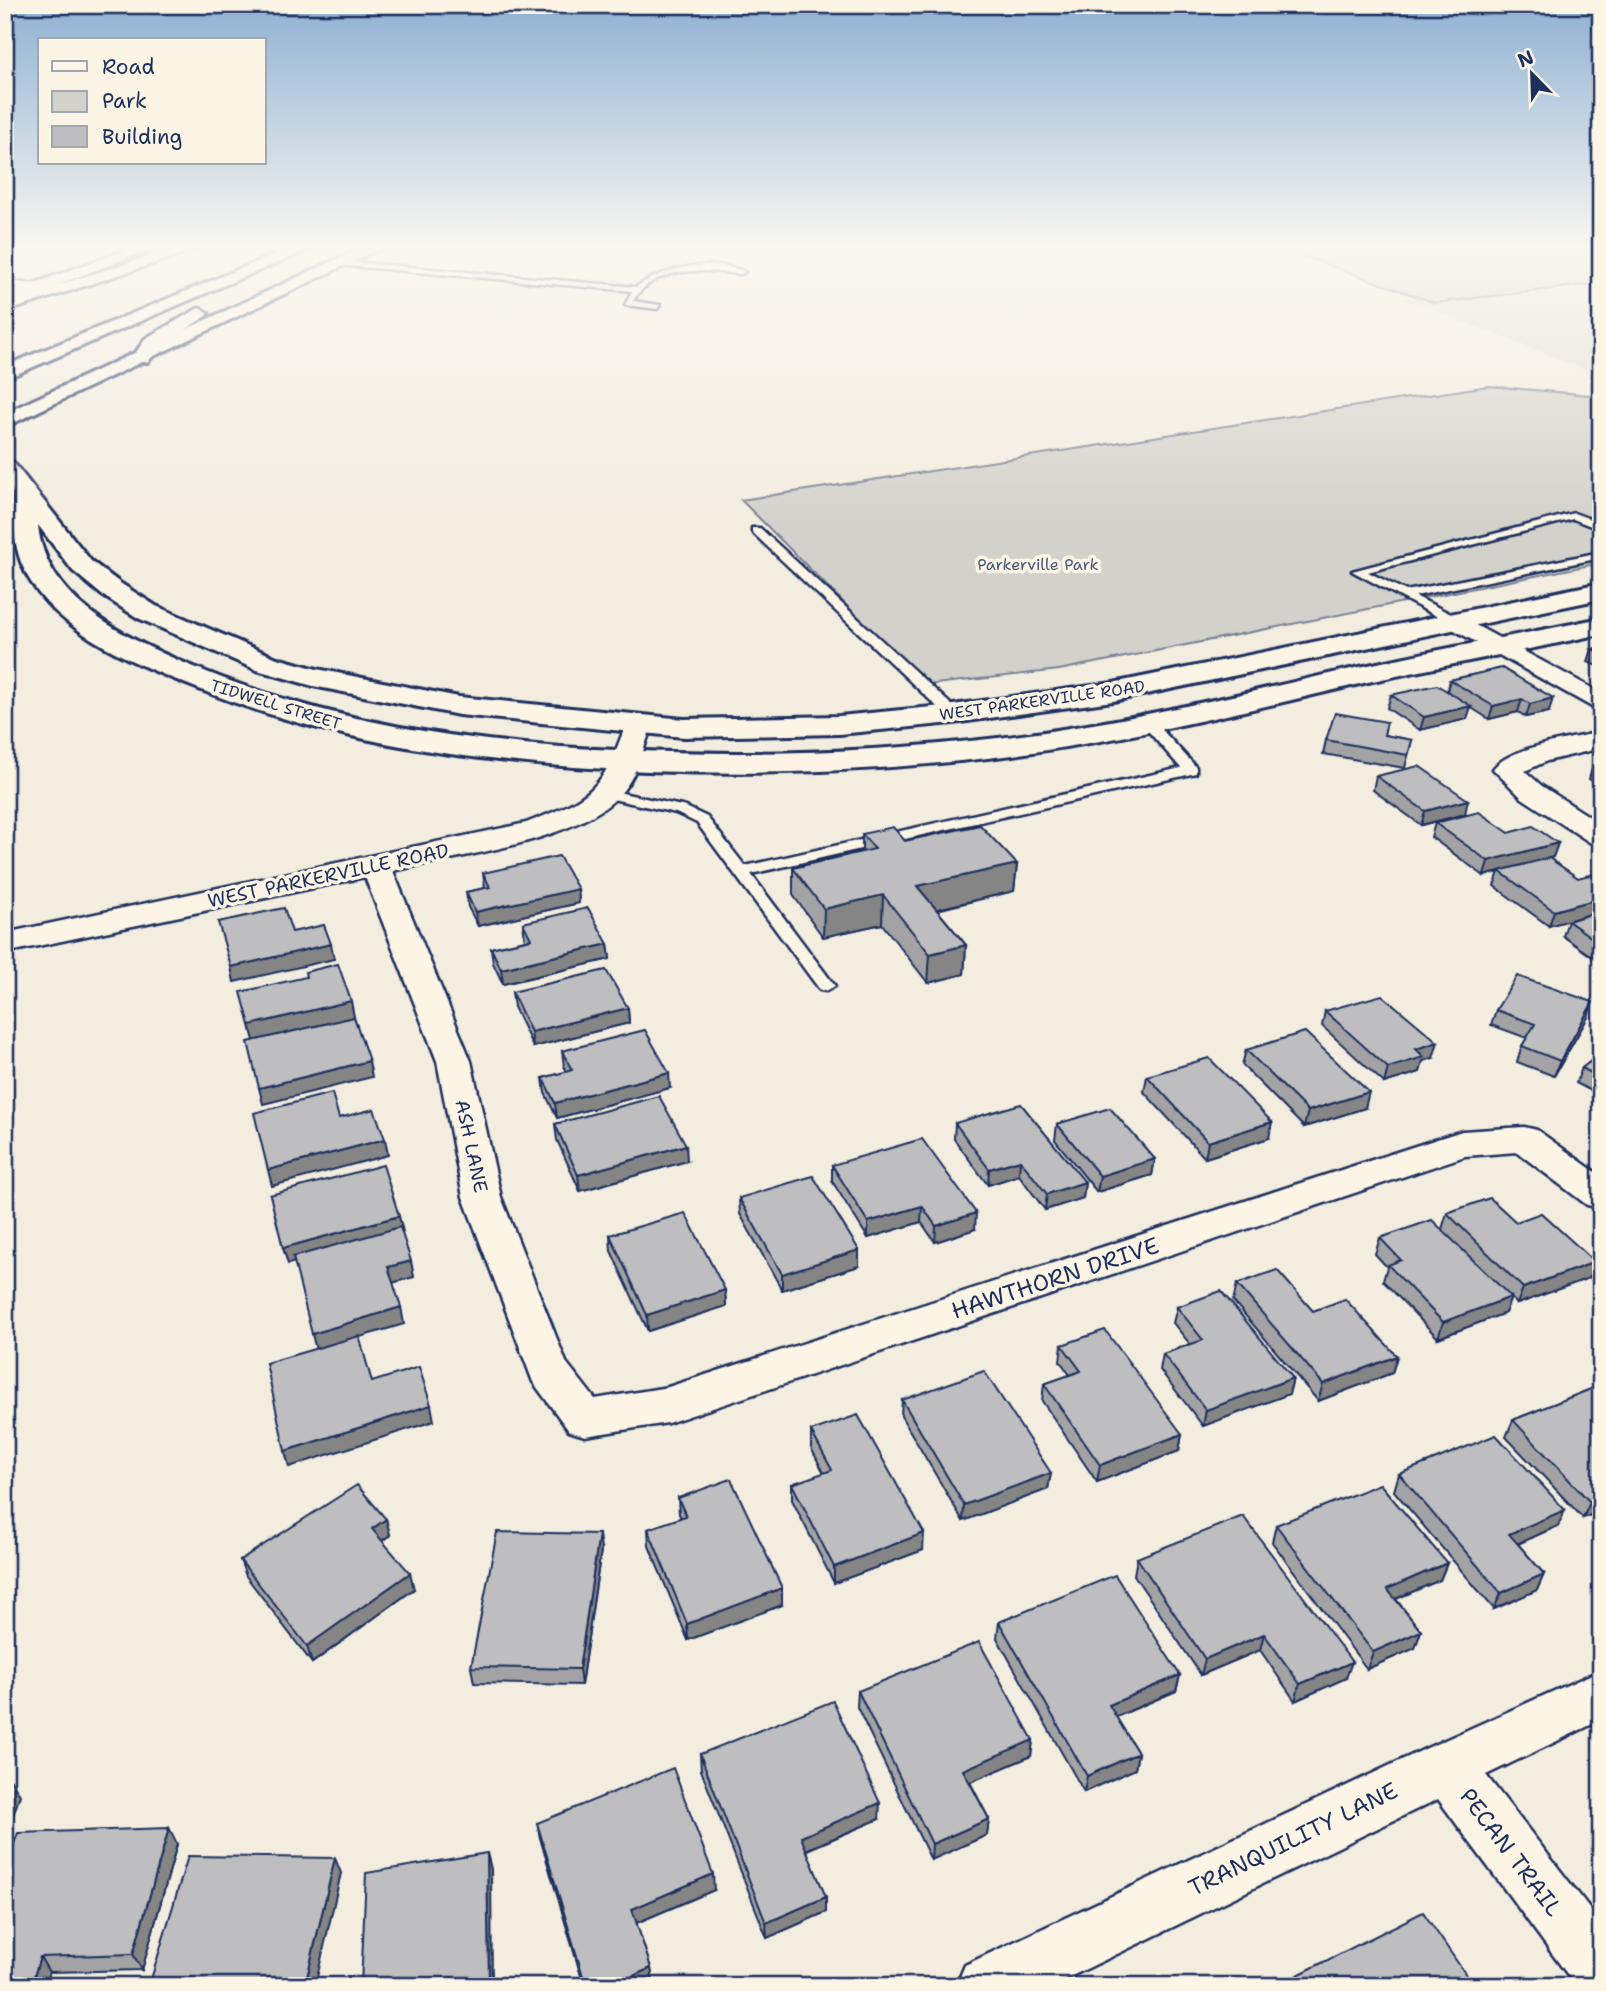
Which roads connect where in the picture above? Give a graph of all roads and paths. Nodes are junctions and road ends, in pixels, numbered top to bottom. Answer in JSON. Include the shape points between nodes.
{"nodes":[{"id":1,"x":88,"y":340,"type":"edge"},
{"id":2,"x":156,"y":340,"type":"edge"},
{"id":3,"x":179,"y":340,"type":"edge"},
{"id":4,"x":141,"y":358,"type":"junction"},
{"id":5,"x":5,"y":373,"type":"edge"},
{"id":6,"x":5,"y":421,"type":"edge"},
{"id":7,"x":5,"y":467,"type":"edge"},
{"id":8,"x":25,"y":495,"type":"junction"},
{"id":9,"x":1601,"y":527,"type":"edge"},
{"id":10,"x":756,"y":530,"type":"dead end"},
{"id":11,"x":1601,"y":555,"type":"edge"},
{"id":12,"x":1601,"y":591,"type":"edge"},
{"id":13,"x":1407,"y":594,"type":"junction"},
{"id":14,"x":1455,"y":621,"type":"junction"},
{"id":15,"x":1601,"y":626,"type":"edge"},
{"id":16,"x":1500,"y":647,"type":"junction"},
{"id":17,"x":1113,"y":692,"type":"junction"},
{"id":18,"x":1601,"y":704,"type":"edge"},
{"id":19,"x":953,"y":714,"type":"junction"},
{"id":20,"x":1148,"y":723,"type":"junction"},
{"id":21,"x":639,"y":724,"type":"junction"},
{"id":22,"x":1601,"y":740,"type":"edge"},
{"id":23,"x":625,"y":760,"type":"junction"},
{"id":24,"x":604,"y":793,"type":"junction"},
{"id":25,"x":1601,"y":837,"type":"edge"},
{"id":26,"x":376,"y":866,"type":"junction"},
{"id":27,"x":741,"y":872,"type":"junction"},
{"id":28,"x":5,"y":943,"type":"edge"},
{"id":29,"x":826,"y":986,"type":"dead end"},
{"id":30,"x":1601,"y":1195,"type":"edge"},
{"id":31,"x":585,"y":1418,"type":"joint"},
{"id":32,"x":1601,"y":1694,"type":"edge"},
{"id":33,"x":1446,"y":1766,"type":"junction"},
{"id":34,"x":1601,"y":1971,"type":"edge"},
{"id":35,"x":986,"y":1986,"type":"edge"}],
"edges":[{"from":1,"to":5,"type":"main road"},
{"from":2,"to":4,"type":"main road"},
{"from":3,"to":4,"type":"main road"},
{"from":4,"to":6,"type":"main road"},
{"from":7,"to":8,"type":"main road","name":"TIDWELL STREET"},
{"from":8,"to":21,"type":"main road","name":"TIDWELL STREET","via":[[82,566],[111,589],[148,612],[267,664],[458,706]]},
{"from":8,"to":23,"type":"main road","name":"TIDWELL STREET","via":[[29,548],[53,590],[76,613],[153,660],[304,715],[370,732],[464,748]]},
{"from":9,"to":13,"type":"lane","via":[[1574,516],[1358,571]]},
{"from":10,"to":19,"type":"lane"},
{"from":11,"to":13,"type":"lane"},
{"from":12,"to":14,"type":"main road","name":"WEST PARKERVILLE ROAD"},
{"from":13,"to":14,"type":"lane"},
{"from":14,"to":16,"type":"street"},
{"from":14,"to":17,"type":"main road","name":"WEST PARKERVILLE ROAD"},
{"from":15,"to":16,"type":"main road","name":"WEST PARKERVILLE ROAD"},
{"from":16,"to":18,"type":"street"},
{"from":16,"to":20,"type":"main road","name":"WEST PARKERVILLE ROAD"},
{"from":17,"to":19,"type":"main road","name":"WEST PARKERVILLE ROAD"},
{"from":17,"to":20,"type":"main road"},
{"from":19,"to":21,"type":"main road","name":"WEST PARKERVILLE ROAD","via":[[764,728]]},
{"from":20,"to":23,"type":"main road","name":"WEST PARKERVILLE ROAD","via":[[1056,740],[869,759],[778,763]]},
{"from":20,"to":27,"type":"lane","via":[[1191,770]]},
{"from":21,"to":23,"type":"street","name":"WEST PARKERVILLE ROAD"},
{"from":22,"to":25,"type":"street","via":[[1538,755],[1507,769],[1532,792]]},
{"from":23,"to":24,"type":"street","name":"WEST PARKERVILLE ROAD","via":[[617,780]]},
{"from":24,"to":26,"type":"street","name":"WEST PARKERVILLE ROAD","via":[[569,816],[519,833]]},
{"from":24,"to":27,"type":"lane","via":[[681,810],[702,820]]},
{"from":26,"to":28,"type":"street","name":"WEST PARKERVILLE ROAD"},
{"from":26,"to":31,"type":"street","name":"ASH LANE","via":[[454,1061],[482,1197],[548,1370]]},
{"from":27,"to":29,"type":"lane"},
{"from":30,"to":31,"type":"street","name":"HAWTHORN DRIVE","via":[[1524,1139],[1462,1144],[668,1405]]},
{"from":32,"to":33,"type":"street","name":"TRANQUILITY LANE"},
{"from":33,"to":34,"type":"street","name":"PECAN TRAIL"},
{"from":33,"to":35,"type":"street","name":"TRANQUILITY LANE"}]}
